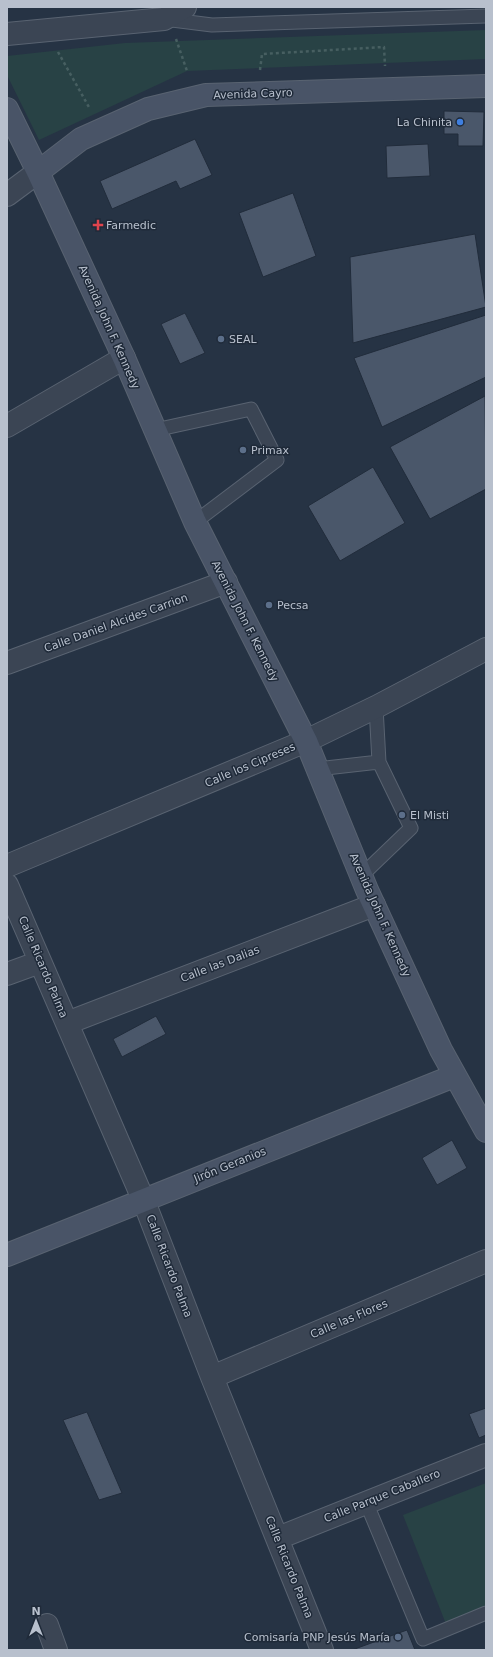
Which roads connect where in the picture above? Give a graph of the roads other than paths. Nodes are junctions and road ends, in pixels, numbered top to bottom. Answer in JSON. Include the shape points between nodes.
{"nodes":[{"id":1,"x":185,"y":7,"type":"edge"},
{"id":2,"x":162,"y":13,"type":"edge"},
{"id":3,"x":486,"y":16,"type":"edge"},
{"id":4,"x":7,"y":34,"type":"edge"},
{"id":5,"x":486,"y":86,"type":"edge"},
{"id":6,"x":7,"y":109,"type":"edge"},
{"id":7,"x":38,"y":172,"type":"junction"},
{"id":8,"x":7,"y":195,"type":"edge"},
{"id":9,"x":124,"y":358,"type":"junction"},
{"id":10,"x":7,"y":426,"type":"edge"},
{"id":11,"x":155,"y":430,"type":"junction"},
{"id":12,"x":195,"y":522,"type":"junction"},
{"id":13,"x":226,"y":582,"type":"junction"},
{"id":14,"x":486,"y":649,"type":"edge"},
{"id":15,"x":7,"y":663,"type":"edge"},
{"id":16,"x":376,"y":707,"type":"junction"},
{"id":17,"x":306,"y":741,"type":"junction"},
{"id":18,"x":379,"y":762,"type":"junction"},
{"id":19,"x":317,"y":769,"type":"junction"},
{"id":20,"x":7,"y":866,"type":"edge"},
{"id":21,"x":361,"y":876,"type":"junction"},
{"id":22,"x":7,"y":885,"type":"edge"},
{"id":23,"x":374,"y":905,"type":"junction"},
{"id":24,"x":40,"y":962,"type":"junction"},
{"id":25,"x":7,"y":974,"type":"edge"},
{"id":26,"x":67,"y":1023,"type":"junction"},
{"id":27,"x":454,"y":1076,"type":"junction"},
{"id":28,"x":486,"y":1131,"type":"edge"},
{"id":29,"x":143,"y":1199,"type":"junction"},
{"id":30,"x":7,"y":1255,"type":"edge"},
{"id":31,"x":486,"y":1261,"type":"edge"},
{"id":32,"x":212,"y":1377,"type":"junction"},
{"id":33,"x":486,"y":1455,"type":"edge"},
{"id":34,"x":366,"y":1502,"type":"junction"},
{"id":35,"x":278,"y":1538,"type":"junction"},
{"id":36,"x":486,"y":1613,"type":"edge"},
{"id":37,"x":47,"y":1625,"type":"dead end"},
{"id":38,"x":56,"y":1650,"type":"edge"},
{"id":39,"x":322,"y":1650,"type":"edge"}],
"edges":[{"from":1,"to":2,"type":"street"},
{"from":2,"to":3,"type":"lane","via":[[212,25]]},
{"from":2,"to":4,"type":"street"},
{"from":5,"to":7,"type":"main road","name":"Avenida Cayro","via":[[206,95],[148,109],[80,140]]},
{"from":6,"to":7,"type":"main road","name":"Avenida John F. Kennedy"},
{"from":7,"to":8,"type":"street"},
{"from":7,"to":9,"type":"main road","name":"Avenida John F. Kennedy"},
{"from":9,"to":10,"type":"street"},
{"from":9,"to":11,"type":"main road","name":"Avenida John F. Kennedy"},
{"from":11,"to":12,"type":"main road","name":"Avenida John F. Kennedy"},
{"from":11,"to":12,"type":"lane","via":[[252,409],[277,460]]},
{"from":12,"to":13,"type":"main road","name":"Avenida John F. Kennedy"},
{"from":13,"to":15,"type":"street","name":"Calle Daniel Alcides Carrion"},
{"from":13,"to":17,"type":"main road","name":"Avenida John F. Kennedy"},
{"from":14,"to":16,"type":"street","name":"Calle los Cipreses"},
{"from":16,"to":17,"type":"street","name":"Calle los Cipreses"},
{"from":16,"to":18,"type":"lane"},
{"from":17,"to":19,"type":"main road","name":"Avenida John F. Kennedy"},
{"from":17,"to":20,"type":"street","name":"Calle los Cipreses"},
{"from":18,"to":19,"type":"lane"},
{"from":18,"to":21,"type":"lane","via":[[411,828]]},
{"from":19,"to":21,"type":"main road","name":"Avenida John F. Kennedy"},
{"from":21,"to":23,"type":"main road","name":"Avenida John F. Kennedy"},
{"from":22,"to":24,"type":"street","name":"Calle Ricardo Palma"},
{"from":23,"to":26,"type":"street","name":"Calle las Dalias"},
{"from":23,"to":27,"type":"main road","name":"Avenida John F. Kennedy"},
{"from":24,"to":25,"type":"street"},
{"from":24,"to":26,"type":"street","name":"Calle Ricardo Palma"},
{"from":26,"to":29,"type":"street","name":"Calle Ricardo Palma"},
{"from":27,"to":28,"type":"main road","name":"Avenida John F. Kennedy"},
{"from":27,"to":29,"type":"main road","name":"Jirón Geranios"},
{"from":29,"to":30,"type":"main road","name":"Jirón Geranios"},
{"from":29,"to":32,"type":"street","name":"Calle Ricardo Palma"},
{"from":31,"to":32,"type":"street","name":"Calle las Flores"},
{"from":32,"to":35,"type":"street","name":"Calle Ricardo Palma"},
{"from":33,"to":34,"type":"street","name":"Calle Parque Caballero"},
{"from":34,"to":35,"type":"street","name":"Calle Parque Caballero"},
{"from":34,"to":36,"type":"lane","via":[[423,1639]]},
{"from":35,"to":39,"type":"street","name":"Calle Ricardo Palma"},
{"from":37,"to":38,"type":"street"}]}
